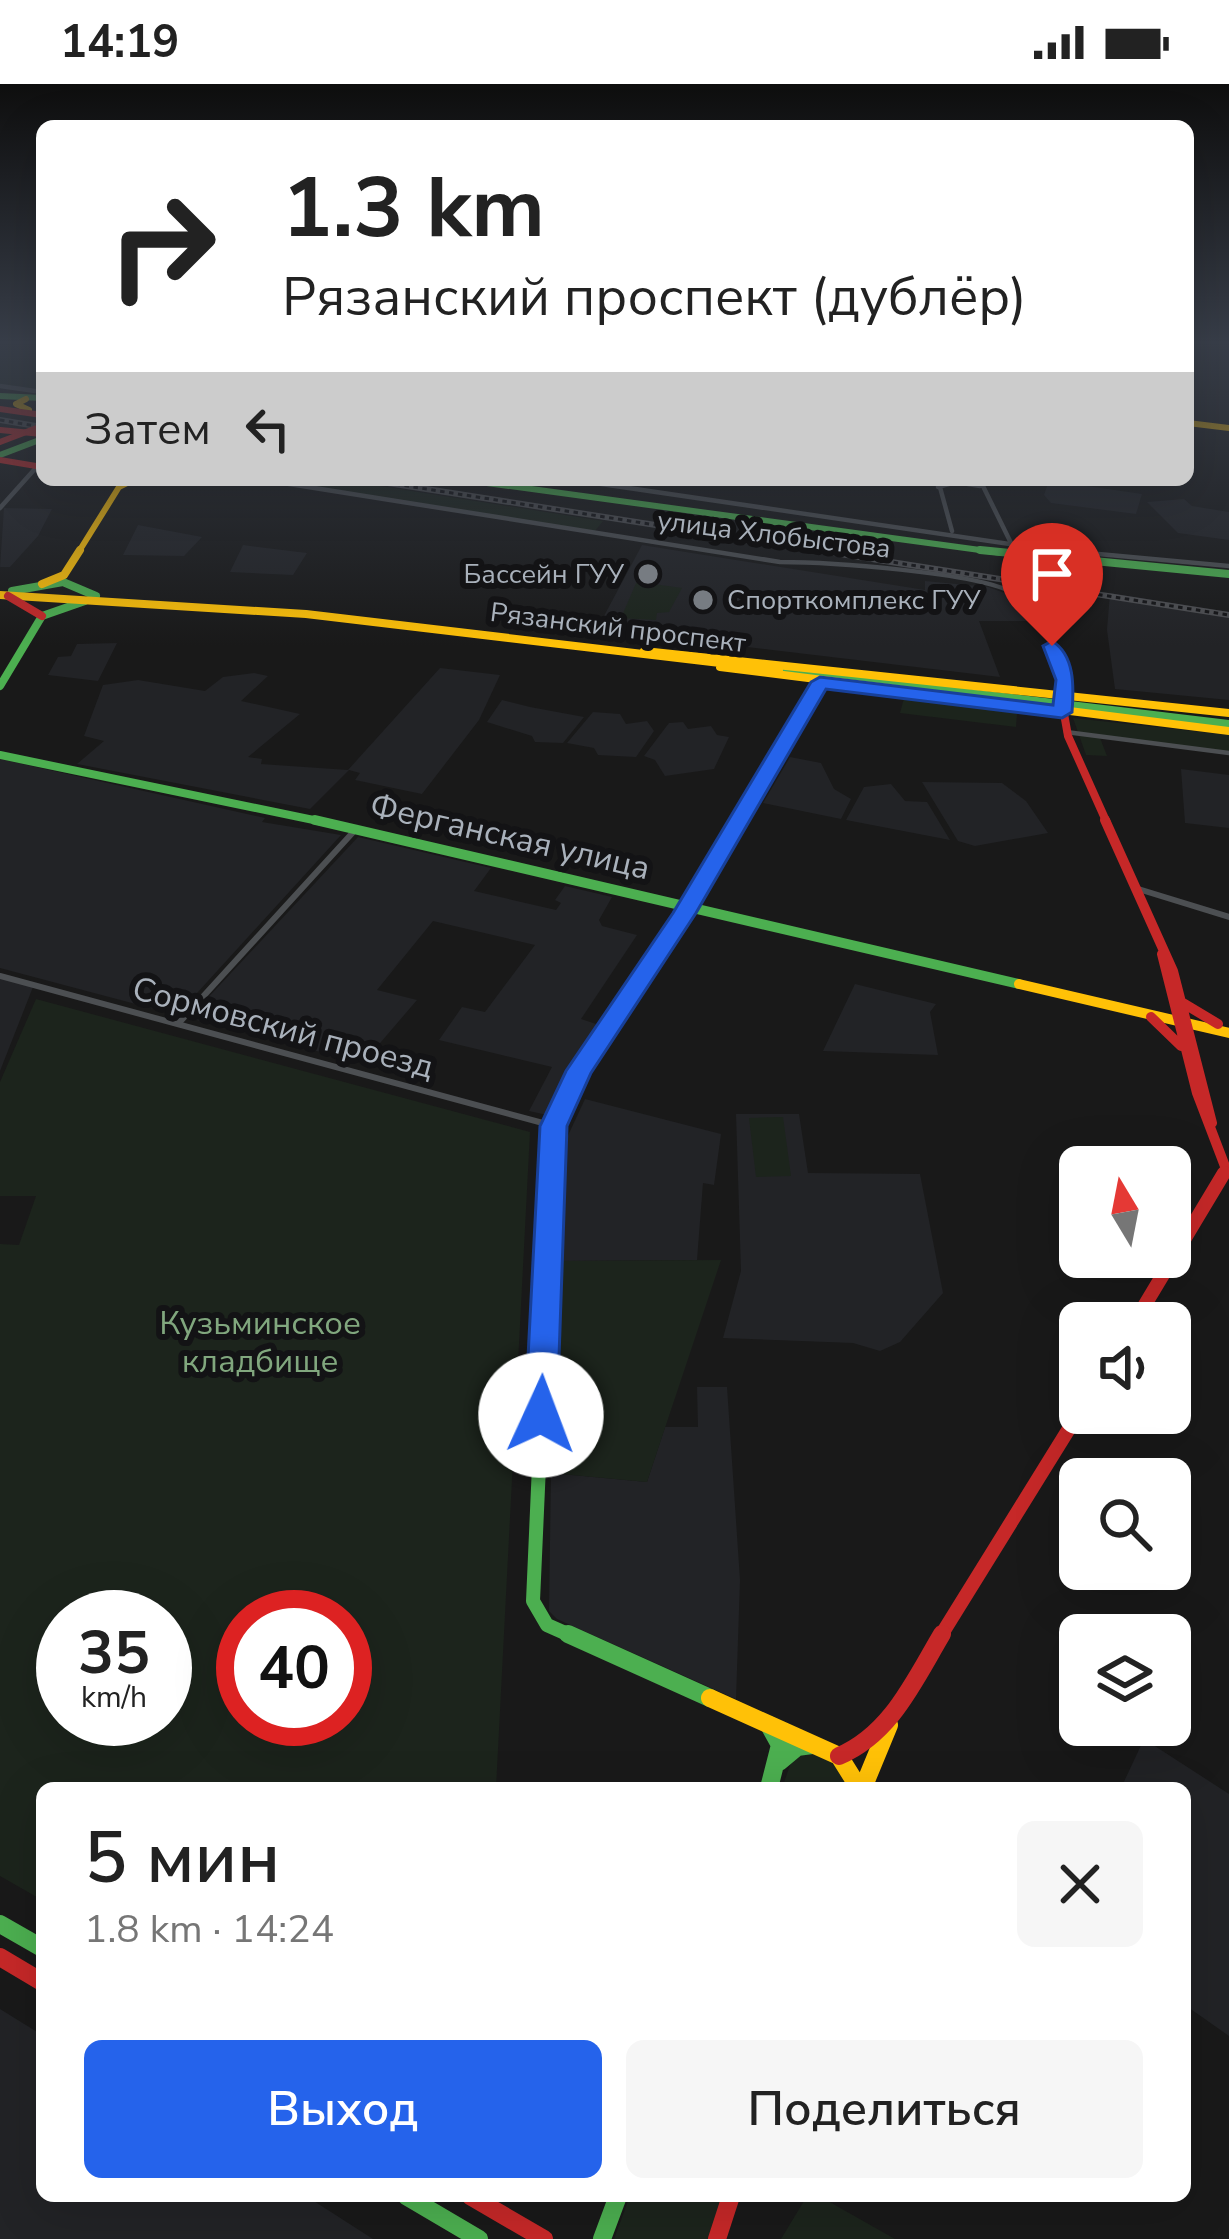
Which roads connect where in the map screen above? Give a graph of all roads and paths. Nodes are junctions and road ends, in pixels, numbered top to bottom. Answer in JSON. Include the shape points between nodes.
{"nodes":[{"id":1,"x":0,"y":458,"type":"edge"},
{"id":2,"x":36,"y":464,"type":"edge"},
{"id":3,"x":36,"y":469,"type":"edge"},
{"id":4,"x":120,"y":486,"type":"edge"},
{"id":5,"x":301,"y":486,"type":"edge"},
{"id":6,"x":510,"y":486,"type":"edge"},
{"id":7,"x":533,"y":486,"type":"edge"},
{"id":8,"x":615,"y":486,"type":"edge"},
{"id":9,"x":939,"y":486,"type":"edge"},
{"id":10,"x":972,"y":486,"type":"edge"},
{"id":11,"x":983,"y":486,"type":"edge"},
{"id":12,"x":985,"y":491,"type":"junction"},
{"id":13,"x":0,"y":508,"type":"edge"},
{"id":14,"x":773,"y":509,"type":"junction"},
{"id":15,"x":952,"y":530,"type":"junction"},
{"id":16,"x":1003,"y":534,"type":"junction"},
{"id":17,"x":964,"y":537,"type":"junction"},
{"id":18,"x":986,"y":540,"type":"junction"},
{"id":19,"x":1014,"y":544,"type":"junction"},
{"id":20,"x":1229,"y":570,"type":"edge"},
{"id":21,"x":76,"y":594,"type":"junction"},
{"id":22,"x":18,"y":599,"type":"edge"},
{"id":23,"x":684,"y":660,"type":"junction"},
{"id":24,"x":820,"y":682,"type":"junction"},
{"id":25,"x":0,"y":686,"type":"edge"},
{"id":26,"x":1064,"y":702,"type":"junction"},
{"id":27,"x":1229,"y":722,"type":"edge"},
{"id":28,"x":1066,"y":732,"type":"junction"},
{"id":29,"x":1229,"y":753,"type":"edge"},
{"id":30,"x":0,"y":755,"type":"edge"},
{"id":31,"x":356,"y":829,"type":"junction"},
{"id":32,"x":1132,"y":882,"type":"junction"},
{"id":33,"x":1162,"y":892,"type":"junction"},
{"id":34,"x":689,"y":906,"type":"junction"},
{"id":35,"x":1144,"y":910,"type":"junction"},
{"id":36,"x":1229,"y":917,"type":"edge"},
{"id":37,"x":1161,"y":950,"type":"junction"},
{"id":38,"x":0,"y":976,"type":"edge"},
{"id":39,"x":1167,"y":985,"type":"junction"},
{"id":40,"x":1181,"y":1000,"type":"junction"},
{"id":41,"x":1146,"y":1011,"type":"junction"},
{"id":42,"x":1181,"y":1019,"type":"junction"},
{"id":43,"x":178,"y":1024,"type":"junction"},
{"id":44,"x":1229,"y":1030,"type":"edge"},
{"id":45,"x":1190,"y":1053,"type":"junction"},
{"id":46,"x":554,"y":1126,"type":"junction"},
{"id":47,"x":1147,"y":1302,"type":"edge"},
{"id":48,"x":1066,"y":1434,"type":"edge"},
{"id":49,"x":895,"y":1711,"type":"junction"},
{"id":50,"x":766,"y":1722,"type":"junction"},
{"id":51,"x":816,"y":1745,"type":"junction"},
{"id":52,"x":839,"y":1756,"type":"junction"},
{"id":53,"x":779,"y":1762,"type":"junction"},
{"id":54,"x":772,"y":1782,"type":"edge"},
{"id":55,"x":857,"y":1782,"type":"edge"},
{"id":56,"x":864,"y":1782,"type":"edge"},
{"id":57,"x":0,"y":1924,"type":"edge"},
{"id":58,"x":36,"y":1945,"type":"edge"},
{"id":59,"x":0,"y":1957,"type":"edge"},
{"id":60,"x":36,"y":1978,"type":"edge"},
{"id":61,"x":416,"y":2202,"type":"edge"},
{"id":62,"x":480,"y":2202,"type":"edge"},
{"id":63,"x":616,"y":2202,"type":"edge"},
{"id":64,"x":729,"y":2202,"type":"edge"},
{"id":65,"x":479,"y":2239,"type":"edge"},
{"id":66,"x":544,"y":2239,"type":"edge"},
{"id":67,"x":602,"y":2239,"type":"edge"},
{"id":68,"x":717,"y":2239,"type":"edge"}],
"edges":[{"from":1,"to":2,"type":"main road"},
{"from":3,"to":13,"type":"street"},
{"from":4,"to":21,"type":"main road"},
{"from":5,"to":26,"type":"street","name":"улица Хлобыстова","via":[[780,562],[840,562],[1001,587],[1036,612],[1062,669]]},
{"from":6,"to":20,"type":"main road","via":[[1070,561]]},
{"from":7,"to":20,"type":"main road","via":[[1065,557]]},
{"from":8,"to":14,"type":"street"},
{"from":9,"to":15,"type":"street"},
{"from":10,"to":12,"type":"street"},
{"from":11,"to":12,"type":"street"},
{"from":12,"to":16,"type":"street"},
{"from":14,"to":15,"type":"street"},
{"from":14,"to":17,"type":"street"},
{"from":15,"to":17,"type":"street"},
{"from":16,"to":18,"type":"street"},
{"from":16,"to":19,"type":"street"},
{"from":17,"to":18,"type":"street"},
{"from":18,"to":19,"type":"street"},
{"from":19,"to":20,"type":"street"},
{"from":21,"to":22,"type":"main road","name":"Рязанский проспект"},
{"from":21,"to":22,"type":"main road"},
{"from":21,"to":22,"type":"main road","via":[[40,584]]},
{"from":21,"to":23,"type":"main road","name":"Рязанский проспект"},
{"from":21,"to":26,"type":"main road","name":"Рязанский проспект","via":[[254,604]]},
{"from":22,"to":25,"type":"main road"},
{"from":23,"to":24,"type":"main road"},
{"from":23,"to":26,"type":"main road","name":"Рязанский проспект"},
{"from":24,"to":26,"type":"main road"},
{"from":24,"to":34,"type":"main road"},
{"from":26,"to":27,"type":"main road","name":"Рязанский проспект"},
{"from":26,"to":28,"type":"main road"},
{"from":28,"to":29,"type":"street"},
{"from":28,"to":32,"type":"main road"},
{"from":30,"to":31,"type":"main road","name":"Ферганская улица"},
{"from":31,"to":34,"type":"main road","name":"Ферганская улица"},
{"from":31,"to":43,"type":"street"},
{"from":32,"to":33,"type":"street"},
{"from":32,"to":33,"type":"street"},
{"from":32,"to":35,"type":"main road"},
{"from":33,"to":35,"type":"street","via":[[1150,895]]},
{"from":33,"to":36,"type":"street"},
{"from":34,"to":41,"type":"main road","name":"Ферганская улица"},
{"from":34,"to":46,"type":"main road","via":[[594,1046]]},
{"from":35,"to":37,"type":"main road"},
{"from":37,"to":39,"type":"main road"},
{"from":37,"to":40,"type":"main road"},
{"from":38,"to":43,"type":"street","name":"Сормовский проезд"},
{"from":39,"to":41,"type":"main road","via":[[1161,1006]]},
{"from":39,"to":42,"type":"main road"},
{"from":40,"to":42,"type":"main road"},
{"from":40,"to":44,"type":"main road"},
{"from":41,"to":42,"type":"main road","name":"Ферганская улица"},
{"from":41,"to":45,"type":"main road"},
{"from":42,"to":44,"type":"main road","name":"Ферганская улица"},
{"from":42,"to":45,"type":"main road"},
{"from":43,"to":46,"type":"street","name":"Сормовский проезд"},
{"from":44,"to":45,"type":"main road","via":[[1204,1035]]},
{"from":45,"to":47,"type":"main road","via":[[1226,1169]]},
{"from":46,"to":50,"type":"main road","via":[[537,1615]]},
{"from":48,"to":49,"type":"main road"},
{"from":49,"to":52,"type":"main road","via":[[867,1744]]},
{"from":49,"to":56,"type":"main road"},
{"from":50,"to":51,"type":"main road"},
{"from":50,"to":53,"type":"main road","via":[[779,1739]]},
{"from":51,"to":52,"type":"main road"},
{"from":51,"to":53,"type":"main road","via":[[797,1747]]},
{"from":52,"to":55,"type":"main road"},
{"from":53,"to":54,"type":"main road"},
{"from":57,"to":58,"type":"main road"},
{"from":59,"to":60,"type":"main road"},
{"from":61,"to":65,"type":"main road"},
{"from":62,"to":66,"type":"main road"},
{"from":63,"to":67,"type":"main road"},
{"from":64,"to":68,"type":"main road"}]}
